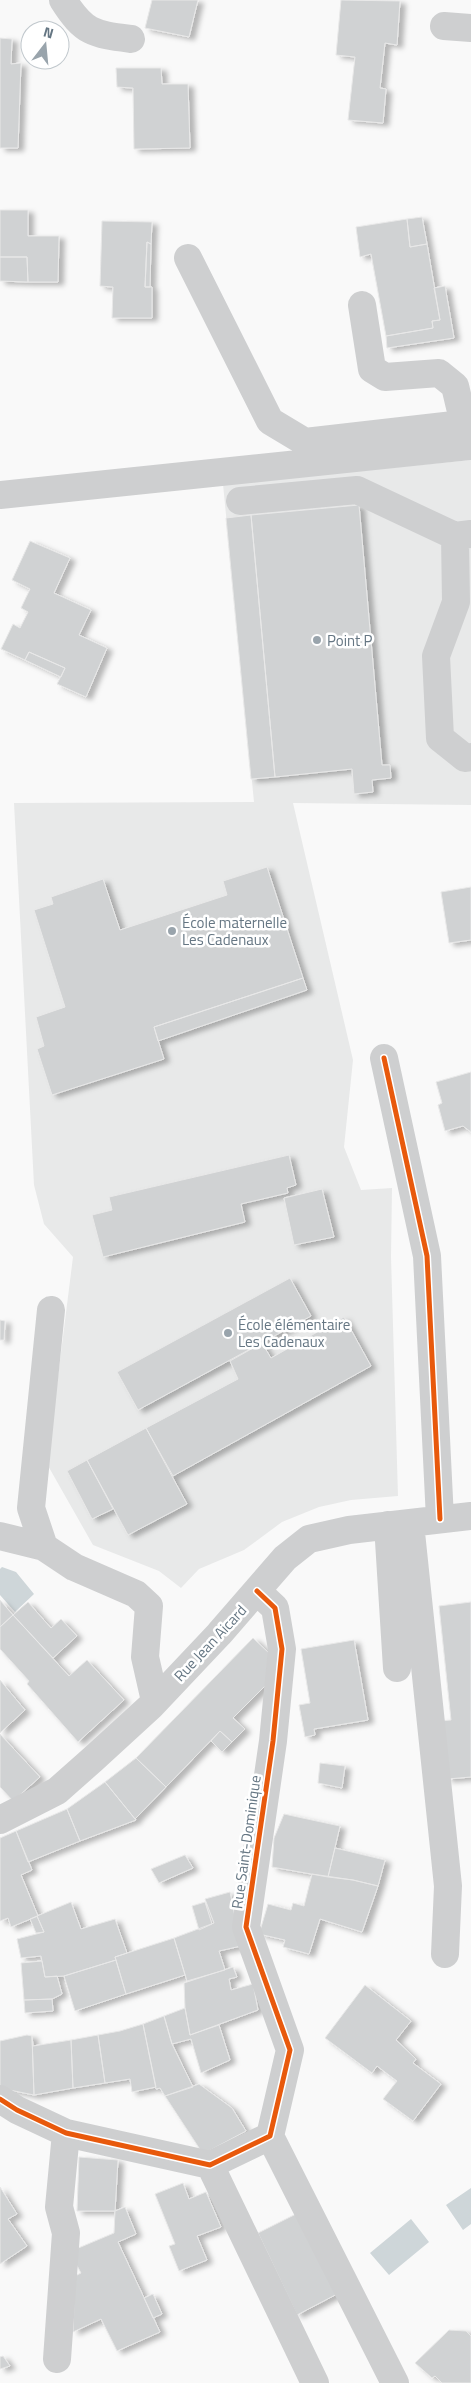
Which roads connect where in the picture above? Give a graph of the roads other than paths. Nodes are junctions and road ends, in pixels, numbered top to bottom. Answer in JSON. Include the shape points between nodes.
{"nodes":[{"id":1,"x":62,"y":0,"type":"edge"},
{"id":2,"x":444,"y":26,"type":"dead end"},
{"id":3,"x":471,"y":28,"type":"edge"},
{"id":4,"x":132,"y":39,"type":"dead end"},
{"id":5,"x":188,"y":258,"type":"dead end"},
{"id":6,"x":362,"y":306,"type":"dead end"},
{"id":7,"x":469,"y":431,"type":"edge"},
{"id":8,"x":0,"y":495,"type":"edge"},
{"id":9,"x":240,"y":501,"type":"dead end"},
{"id":10,"x":463,"y":535,"type":"edge"},
{"id":11,"x":471,"y":757,"type":"edge"},
{"id":12,"x":384,"y":1058,"type":"dead end"},
{"id":13,"x":51,"y":1310,"type":"dead end"},
{"id":14,"x":471,"y":1516,"type":"edge"},
{"id":15,"x":440,"y":1519,"type":"junction"},
{"id":16,"x":399,"y":1524,"type":"junction"},
{"id":17,"x":0,"y":1536,"type":"edge"},
{"id":18,"x":44,"y":1547,"type":"junction"},
{"id":19,"x":258,"y":1591,"type":"junction"},
{"id":20,"x":397,"y":1668,"type":"dead end"},
{"id":21,"x":155,"y":1702,"type":"junction"},
{"id":22,"x":0,"y":1820,"type":"edge"},
{"id":23,"x":445,"y":1954,"type":"dead end"},
{"id":24,"x":0,"y":2099,"type":"edge"},
{"id":25,"x":66,"y":2134,"type":"junction"},
{"id":26,"x":270,"y":2136,"type":"junction"},
{"id":27,"x":210,"y":2165,"type":"junction"},
{"id":28,"x":57,"y":2359,"type":"dead end"},
{"id":29,"x":315,"y":2383,"type":"edge"},
{"id":30,"x":395,"y":2383,"type":"edge"}],
"edges":[{"from":1,"to":4,"type":"street","via":[[76,21],[98,34]]},
{"from":2,"to":3,"type":"street"},
{"from":5,"to":7,"type":"street","via":[[270,421],[305,442]]},
{"from":6,"to":7,"type":"street","via":[[372,369],[385,377],[439,372],[455,386]]},
{"from":7,"to":8,"type":"street"},
{"from":9,"to":10,"type":"street","via":[[357,490]]},
{"from":10,"to":11,"type":"street","via":[[456,602],[436,656],[440,738],[466,758]]},
{"from":12,"to":15,"type":"street","via":[[426,1256]]},
{"from":13,"to":18,"type":"street","via":[[31,1508]]},
{"from":14,"to":15,"type":"street","name":"Rue Jean Aicard"},
{"from":15,"to":16,"type":"street","name":"Rue Jean Aicard"},
{"from":16,"to":19,"type":"street","name":"Rue Jean Aicard","via":[[309,1539],[285,1558]]},
{"from":16,"to":20,"type":"street"},
{"from":16,"to":23,"type":"street","via":[[448,1886]]},
{"from":17,"to":18,"type":"street"},
{"from":18,"to":21,"type":"street","via":[[74,1567],[136,1594],[149,1606],[145,1657]]},
{"from":19,"to":21,"type":"street","name":"Rue Jean Aicard"},
{"from":19,"to":26,"type":"street","name":"Rue Saint-Dominique","via":[[275,1608],[282,1649],[273,1742],[246,1927],[290,2050]]},
{"from":21,"to":22,"type":"street","name":"Rue Jean Aicard","via":[[57,1791]]},
{"from":24,"to":25,"type":"street"},
{"from":25,"to":27,"type":"street"},
{"from":25,"to":28,"type":"street","via":[[60,2207],[66,2233]]},
{"from":26,"to":27,"type":"street"},
{"from":26,"to":30,"type":"street"},
{"from":27,"to":29,"type":"street"}]}
